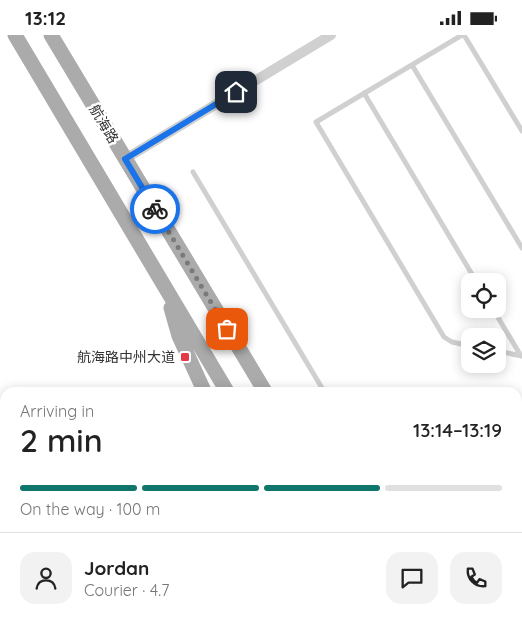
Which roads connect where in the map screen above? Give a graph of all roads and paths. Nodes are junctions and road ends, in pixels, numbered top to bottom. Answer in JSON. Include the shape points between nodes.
{"nodes":[{"id":1,"x":15,"y":35,"type":"edge"},
{"id":2,"x":331,"y":35,"type":"edge"},
{"id":3,"x":463,"y":35,"type":"edge"},
{"id":4,"x":53,"y":36,"type":"edge"},
{"id":5,"x":412,"y":65,"type":"junction"},
{"id":6,"x":364,"y":93,"type":"junction"},
{"id":7,"x":522,"y":131,"type":"edge"},
{"id":8,"x":125,"y":159,"type":"junction"},
{"id":9,"x":193,"y":172,"type":"dead end"},
{"id":10,"x":522,"y":248,"type":"edge"},
{"id":11,"x":471,"y":273,"type":"edge"},
{"id":12,"x":166,"y":290,"type":"junction"},
{"id":13,"x":498,"y":318,"type":"edge"},
{"id":14,"x":461,"y":344,"type":"edge"},
{"id":15,"x":506,"y":353,"type":"edge"},
{"id":16,"x":521,"y":356,"type":"edge"},
{"id":17,"x":202,"y":387,"type":"edge"},
{"id":18,"x":224,"y":387,"type":"edge"},
{"id":19,"x":262,"y":387,"type":"edge"},
{"id":20,"x":320,"y":387,"type":"edge"}],
"edges":[{"from":1,"to":12,"type":"main road"},
{"from":2,"to":8,"type":"street"},
{"from":3,"to":5,"type":"lane"},
{"from":3,"to":7,"type":"lane"},
{"from":4,"to":8,"type":"main road","name":"航海路"},
{"from":5,"to":6,"type":"lane"},
{"from":5,"to":10,"type":"lane"},
{"from":6,"to":11,"type":"lane"},
{"from":6,"to":14,"type":"lane","via":[[316,122],[444,337]]},
{"from":8,"to":19,"type":"main road","name":"航海路"},
{"from":9,"to":20,"type":"lane"},
{"from":12,"to":17,"type":"main road","via":[[179,336]]},
{"from":12,"to":18,"type":"main road"},
{"from":13,"to":16,"type":"lane"},
{"from":15,"to":16,"type":"lane"}]}
